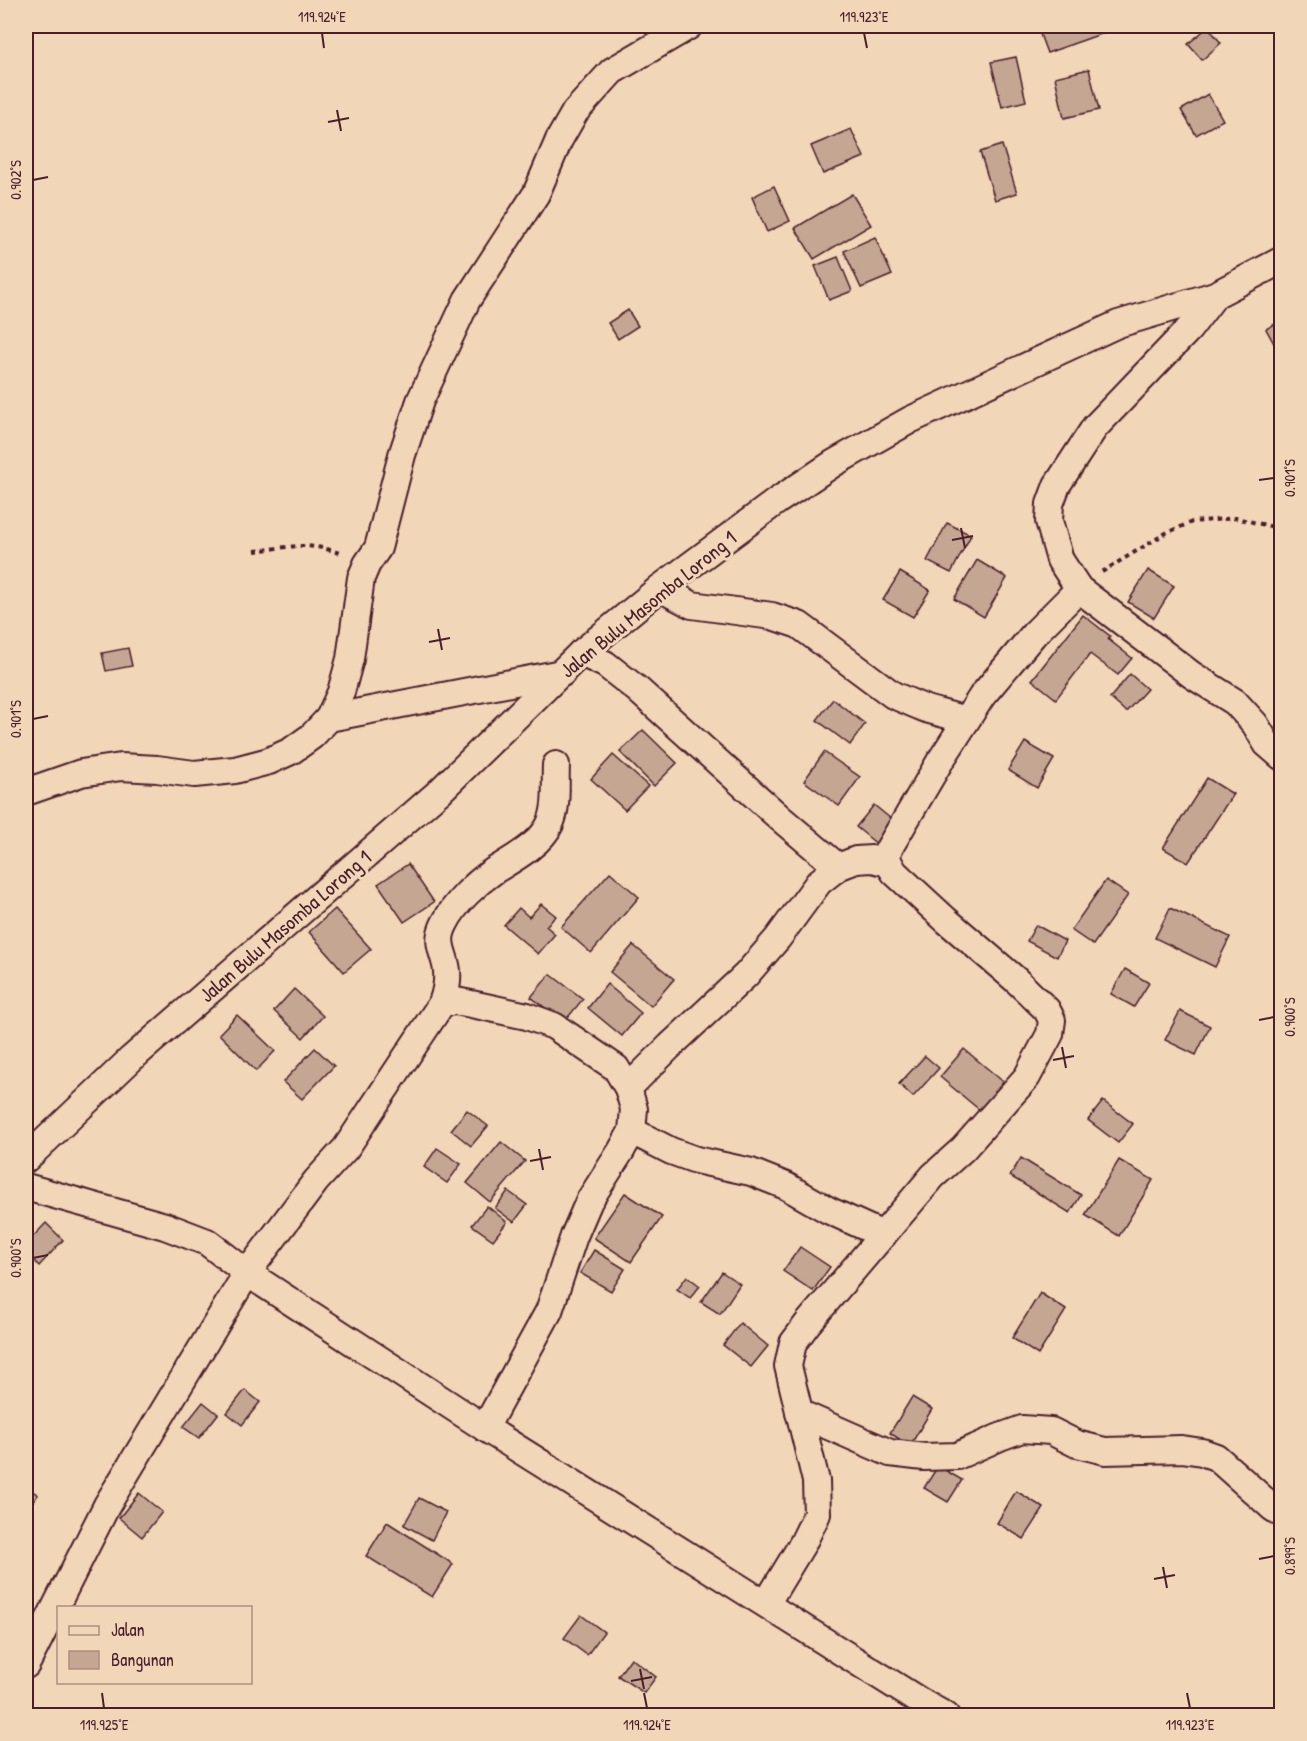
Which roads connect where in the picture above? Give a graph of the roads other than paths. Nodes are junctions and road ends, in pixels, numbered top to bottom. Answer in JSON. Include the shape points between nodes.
{"nodes":[{"id":1,"x":689,"y":26,"type":"edge"},
{"id":2,"x":1281,"y":260,"type":"edge"},
{"id":3,"x":1215,"y":295,"type":"junction"},
{"id":4,"x":660,"y":588,"type":"junction"},
{"id":5,"x":1079,"y":589,"type":"junction"},
{"id":6,"x":581,"y":653,"type":"junction"},
{"id":7,"x":562,"y":673,"type":"junction"},
{"id":8,"x":329,"y":718,"type":"junction"},
{"id":9,"x":966,"y":720,"type":"junction"},
{"id":10,"x":1281,"y":758,"type":"edge"},
{"id":11,"x":556,"y":765,"type":"dead end"},
{"id":12,"x":26,"y":792,"type":"edge"},
{"id":13,"x":888,"y":863,"type":"junction"},
{"id":14,"x":838,"y":867,"type":"junction"},
{"id":15,"x":442,"y":1003,"type":"junction"},
{"id":16,"x":628,"y":1088,"type":"junction"},
{"id":17,"x":632,"y":1131,"type":"junction"},
{"id":18,"x":26,"y":1159,"type":"edge"},
{"id":19,"x":26,"y":1187,"type":"edge"},
{"id":20,"x":883,"y":1235,"type":"junction"},
{"id":21,"x":247,"y":1273,"type":"junction"},
{"id":22,"x":799,"y":1413,"type":"junction"},
{"id":23,"x":485,"y":1428,"type":"junction"},
{"id":24,"x":1281,"y":1514,"type":"edge"},
{"id":25,"x":766,"y":1604,"type":"junction"},
{"id":26,"x":26,"y":1665,"type":"edge"},
{"id":27,"x":946,"y":1716,"type":"edge"}],
"edges":[{"from":1,"to":8,"type":"street","via":[[612,71],[575,112],[536,194],[467,300],[420,401],[378,548],[361,578],[350,659]]},
{"from":2,"to":3,"type":"street","name":"Jalan Bulu Masomba Lorong 1"},
{"from":3,"to":4,"type":"street","name":"Jalan Bulu Masomba Lorong 1","via":[[1118,324],[910,420],[777,501]]},
{"from":3,"to":5,"type":"street","via":[[1189,329],[1095,427],[1056,485],[1049,521],[1060,560]]},
{"from":4,"to":6,"type":"street","name":"Jalan Bulu Masomba Lorong 1"},
{"from":4,"to":9,"type":"street","via":[[692,605],[772,615],[799,625],[893,695]]},
{"from":5,"to":9,"type":"street","via":[[1034,634]]},
{"from":5,"to":10,"type":"street","via":[[1192,675],[1235,702]]},
{"from":6,"to":7,"type":"street","name":"Jalan Bulu Masomba Lorong 1"},
{"from":6,"to":14,"type":"street","via":[[606,664],[638,690]]},
{"from":7,"to":8,"type":"street"},
{"from":7,"to":18,"type":"street","name":"Jalan Bulu Masomba Lorong 1","via":[[439,792],[131,1059]]},
{"from":8,"to":12,"type":"street","via":[[291,751],[235,770],[194,774],[121,767],[81,773]]},
{"from":9,"to":13,"type":"street","via":[[888,850]]},
{"from":11,"to":15,"type":"street","via":[[550,824],[537,841],[470,892],[446,921],[440,935],[447,969]]},
{"from":13,"to":14,"type":"street","via":[[856,860]]},
{"from":13,"to":20,"type":"street","via":[[1040,1003],[1052,1020],[1050,1034],[1027,1077]]},
{"from":14,"to":16,"type":"street","via":[[819,882],[746,975]]},
{"from":15,"to":16,"type":"street","via":[[456,1001],[481,1006],[554,1026],[616,1068]]},
{"from":15,"to":21,"type":"street","via":[[346,1148]]},
{"from":16,"to":17,"type":"street","via":[[634,1109]]},
{"from":17,"to":20,"type":"street","via":[[696,1160],[751,1172],[786,1186]]},
{"from":17,"to":23,"type":"street","via":[[589,1201],[549,1311]]},
{"from":19,"to":21,"type":"street","via":[[165,1226],[207,1242]]},
{"from":20,"to":22,"type":"street","via":[[793,1343],[788,1366]]},
{"from":21,"to":23,"type":"street"},
{"from":21,"to":26,"type":"street","via":[[107,1505]]},
{"from":22,"to":24,"type":"street","via":[[890,1453],[924,1458],[957,1456],[1022,1429],[1051,1431],[1077,1444],[1105,1451],[1202,1452],[1216,1457]]},
{"from":22,"to":25,"type":"street","via":[[816,1481],[817,1514]]},
{"from":23,"to":25,"type":"street"},
{"from":25,"to":27,"type":"street"}]}
